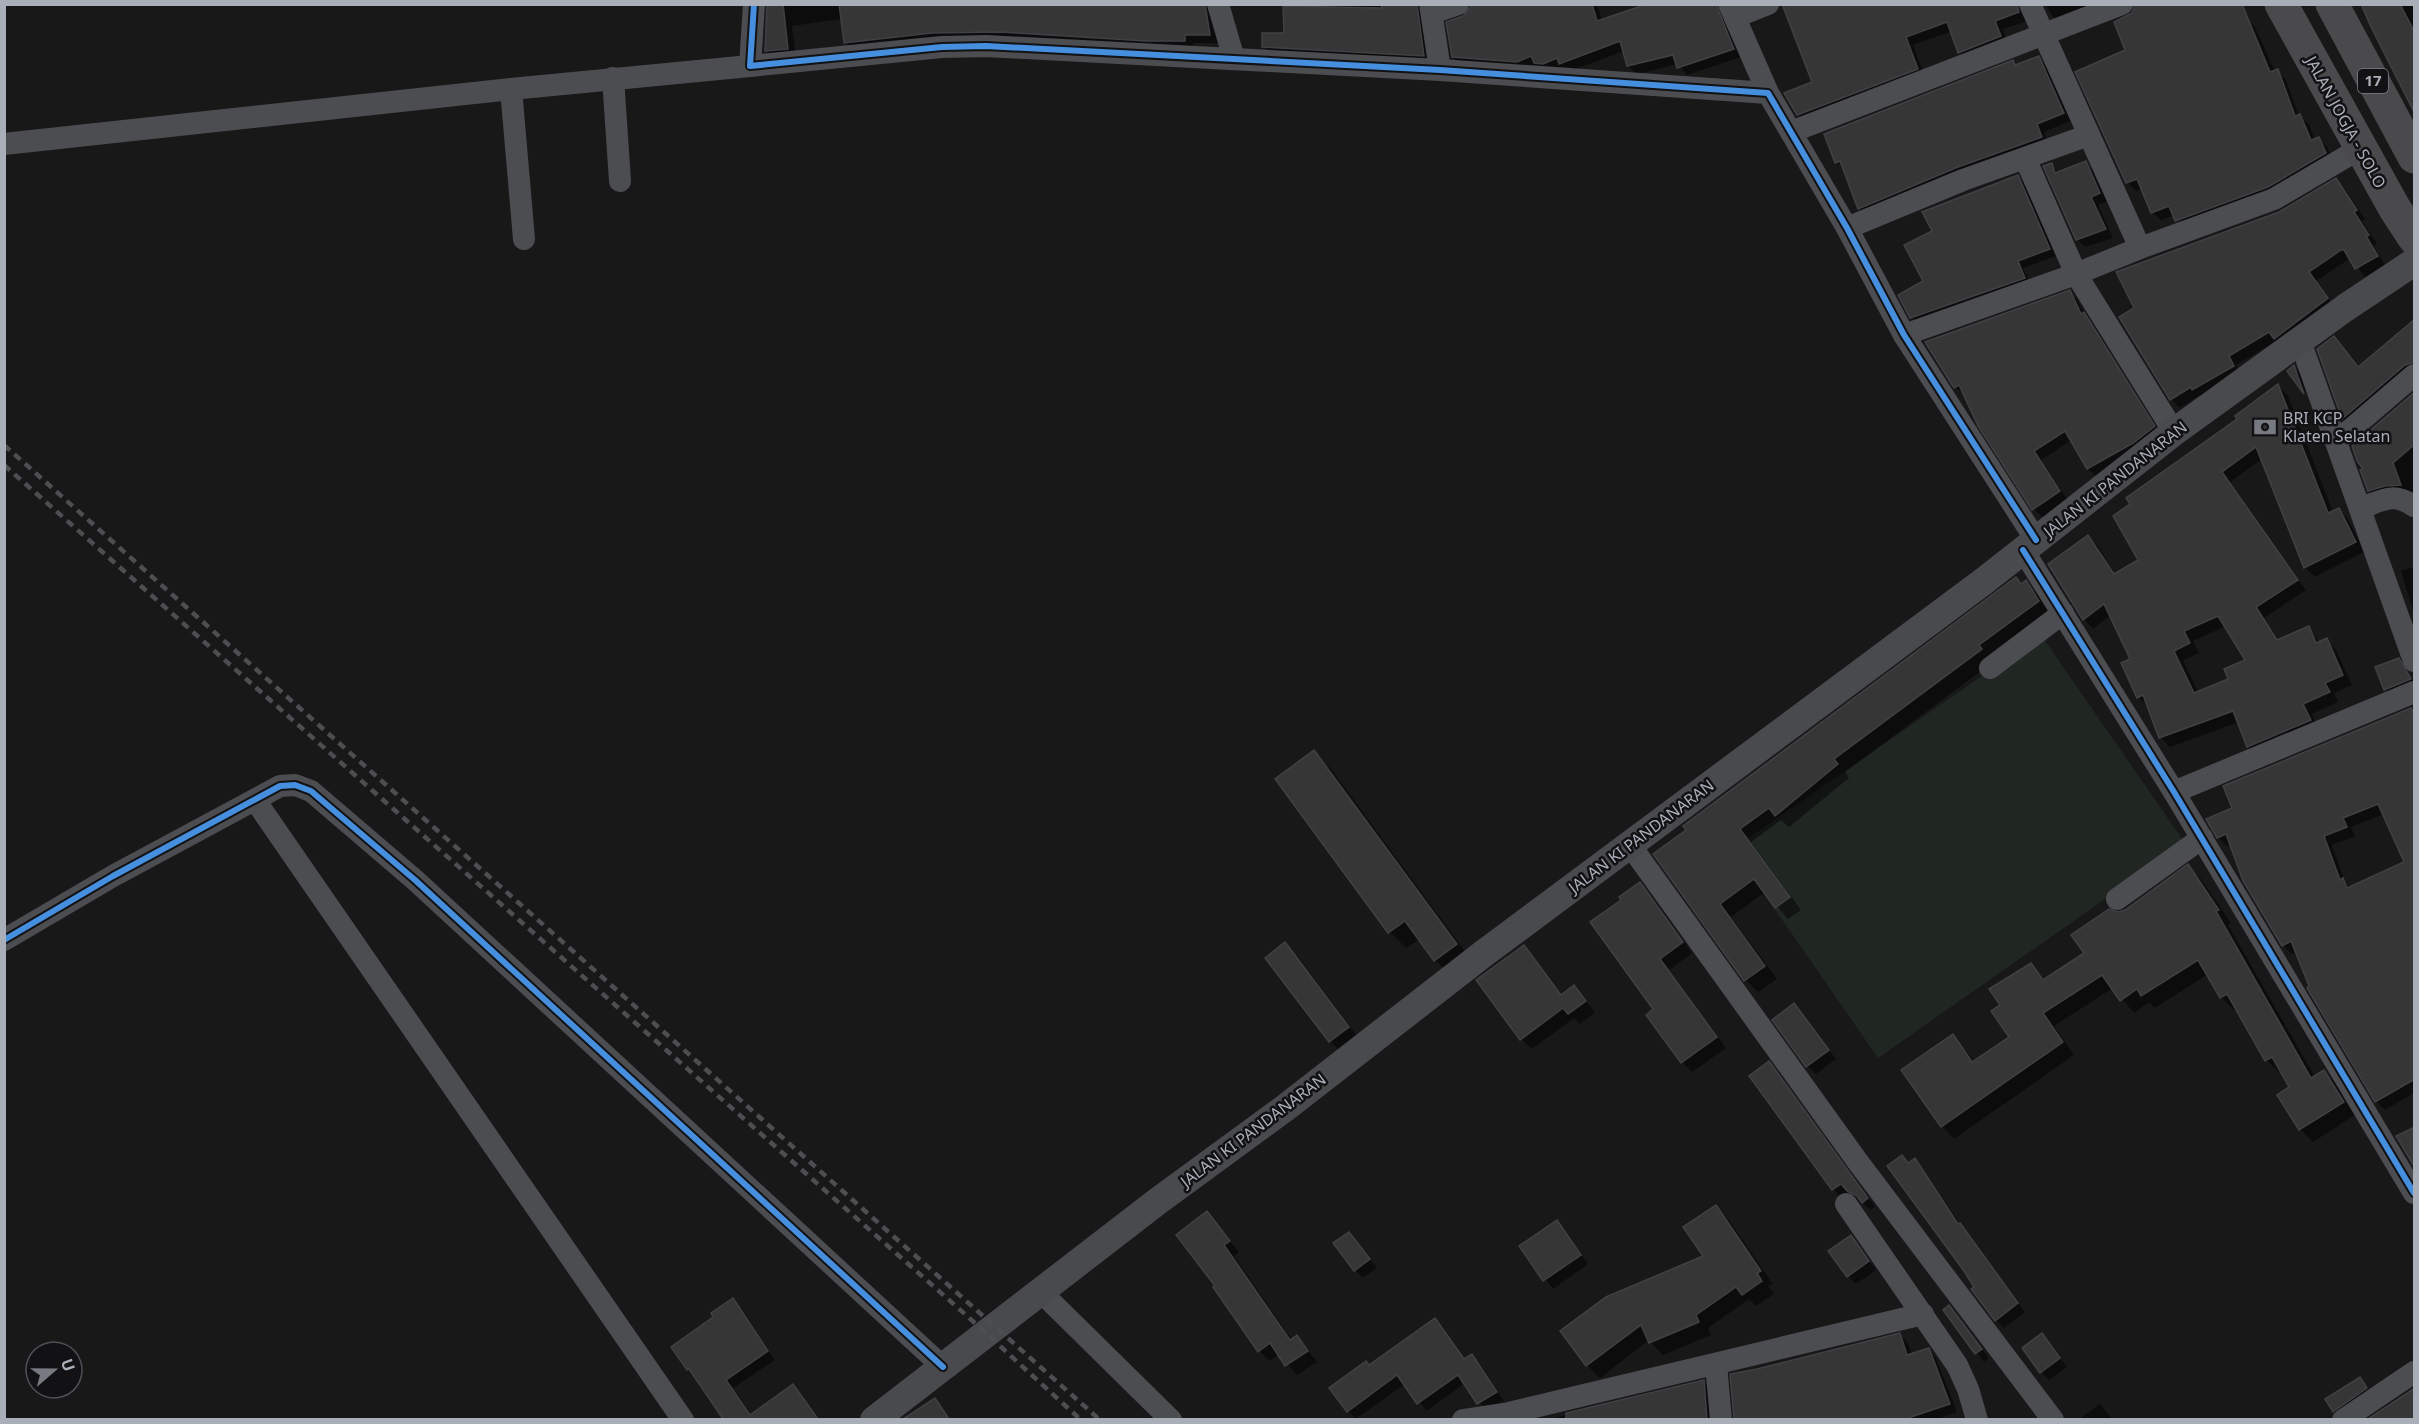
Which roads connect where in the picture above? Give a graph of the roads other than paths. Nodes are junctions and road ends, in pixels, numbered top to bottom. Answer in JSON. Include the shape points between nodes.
{"nodes":[{"id":1,"x":754,"y":4,"type":"edge"},
{"id":2,"x":1218,"y":4,"type":"edge"},
{"id":3,"x":1458,"y":4,"type":"edge"},
{"id":4,"x":1768,"y":4,"type":"edge"},
{"id":5,"x":2030,"y":4,"type":"edge"},
{"id":6,"x":2122,"y":4,"type":"edge"},
{"id":7,"x":2281,"y":4,"type":"edge"},
{"id":8,"x":2332,"y":4,"type":"edge"},
{"id":9,"x":1431,"y":9,"type":"edge"},
{"id":10,"x":1732,"y":11,"type":"edge"},
{"id":11,"x":2044,"y":35,"type":"junction"},
{"id":12,"x":1234,"y":59,"type":"junction"},
{"id":13,"x":750,"y":66,"type":"junction"},
{"id":14,"x":1440,"y":70,"type":"junction"},
{"id":15,"x":613,"y":78,"type":"junction"},
{"id":16,"x":511,"y":89,"type":"junction"},
{"id":17,"x":1768,"y":93,"type":"junction"},
{"id":18,"x":1791,"y":132,"type":"junction"},
{"id":19,"x":2089,"y":135,"type":"junction"},
{"id":20,"x":4,"y":144,"type":"edge"},
{"id":21,"x":2361,"y":148,"type":"junction"},
{"id":22,"x":2415,"y":157,"type":"edge"},
{"id":23,"x":2025,"y":158,"type":"junction"},
{"id":24,"x":620,"y":182,"type":"dead end"},
{"id":25,"x":1847,"y":228,"type":"junction"},
{"id":26,"x":2415,"y":238,"type":"edge"},
{"id":27,"x":524,"y":239,"type":"dead end"},
{"id":28,"x":2140,"y":248,"type":"junction"},
{"id":29,"x":2415,"y":262,"type":"edge"},
{"id":30,"x":2076,"y":274,"type":"junction"},
{"id":31,"x":1904,"y":334,"type":"junction"},
{"id":32,"x":2300,"y":341,"type":"junction"},
{"id":33,"x":2415,"y":375,"type":"edge"},
{"id":34,"x":2174,"y":432,"type":"junction"},
{"id":35,"x":2337,"y":441,"type":"junction"},
{"id":36,"x":2415,"y":506,"type":"edge"},
{"id":37,"x":2361,"y":508,"type":"junction"},
{"id":38,"x":2030,"y":545,"type":"junction"},
{"id":39,"x":2063,"y":614,"type":"junction"},
{"id":40,"x":2415,"y":661,"type":"edge"},
{"id":41,"x":1990,"y":668,"type":"dead end"},
{"id":42,"x":2415,"y":692,"type":"edge"},
{"id":43,"x":2174,"y":792,"type":"junction"},
{"id":44,"x":255,"y":800,"type":"junction"},
{"id":45,"x":2202,"y":838,"type":"junction"},
{"id":46,"x":1630,"y":845,"type":"junction"},
{"id":47,"x":2116,"y":899,"type":"dead end"},
{"id":48,"x":4,"y":940,"type":"edge"},
{"id":49,"x":2415,"y":1193,"type":"edge"},
{"id":50,"x":1846,"y":1204,"type":"dead end"},
{"id":51,"x":1040,"y":1291,"type":"junction"},
{"id":52,"x":1923,"y":1314,"type":"junction"},
{"id":53,"x":1716,"y":1364,"type":"junction"},
{"id":54,"x":943,"y":1367,"type":"junction"},
{"id":55,"x":2415,"y":1372,"type":"edge"},
{"id":56,"x":890,"y":1415,"type":"edge"},
{"id":57,"x":682,"y":1419,"type":"edge"},
{"id":58,"x":1171,"y":1419,"type":"edge"},
{"id":59,"x":1469,"y":1419,"type":"edge"},
{"id":60,"x":1721,"y":1419,"type":"edge"},
{"id":61,"x":1977,"y":1419,"type":"edge"},
{"id":62,"x":2054,"y":1419,"type":"edge"},
{"id":63,"x":2343,"y":1419,"type":"edge"}],
"edges":[{"from":1,"to":13,"type":"street"},
{"from":2,"to":12,"type":"street"},
{"from":3,"to":9,"type":"street"},
{"from":4,"to":10,"type":"street"},
{"from":5,"to":11,"type":"street"},
{"from":6,"to":11,"type":"street"},
{"from":7,"to":21,"type":"highway","name":"JALAN JOGJA - SOLO","number":"17"},
{"from":8,"to":22,"type":"highway","number":"17"},
{"from":9,"to":14,"type":"street"},
{"from":10,"to":17,"type":"street"},
{"from":11,"to":18,"type":"street"},
{"from":11,"to":19,"type":"street"},
{"from":12,"to":13,"type":"street","via":[[986,46]]},
{"from":12,"to":14,"type":"street"},
{"from":13,"to":15,"type":"street"},
{"from":14,"to":17,"type":"street"},
{"from":15,"to":16,"type":"street"},
{"from":15,"to":24,"type":"street"},
{"from":16,"to":20,"type":"street"},
{"from":16,"to":27,"type":"street"},
{"from":17,"to":18,"type":"street"},
{"from":18,"to":25,"type":"street"},
{"from":19,"to":23,"type":"street"},
{"from":19,"to":28,"type":"street"},
{"from":21,"to":26,"type":"highway","name":"JALAN JOGJA - SOLO","number":"17"},
{"from":21,"to":28,"type":"street","via":[[2274,199]]},
{"from":23,"to":25,"type":"street"},
{"from":23,"to":30,"type":"street"},
{"from":25,"to":31,"type":"street"},
{"from":28,"to":30,"type":"street"},
{"from":29,"to":32,"type":"main road","name":"JALAN KI PANDANARAN"},
{"from":30,"to":31,"type":"street"},
{"from":30,"to":34,"type":"street"},
{"from":31,"to":38,"type":"street"},
{"from":32,"to":34,"type":"main road","name":"JALAN KI PANDANARAN"},
{"from":32,"to":35,"type":"street"},
{"from":33,"to":35,"type":"street"},
{"from":34,"to":38,"type":"main road","name":"JALAN KI PANDANARAN"},
{"from":35,"to":37,"type":"street"},
{"from":36,"to":37,"type":"street","via":[[2394,497]]},
{"from":37,"to":40,"type":"street"},
{"from":38,"to":39,"type":"street"},
{"from":38,"to":46,"type":"main road","name":"JALAN KI PANDANARAN"},
{"from":39,"to":41,"type":"street"},
{"from":39,"to":43,"type":"street"},
{"from":42,"to":43,"type":"street"},
{"from":43,"to":45,"type":"street"},
{"from":44,"to":48,"type":"street"},
{"from":44,"to":54,"type":"street","via":[[280,786],[295,785],[311,791],[572,1022]]},
{"from":44,"to":57,"type":"street"},
{"from":45,"to":47,"type":"street"},
{"from":45,"to":49,"type":"street"},
{"from":46,"to":51,"type":"main road","name":"JALAN KI PANDANARAN"},
{"from":46,"to":62,"type":"street","via":[[1858,1162]]},
{"from":50,"to":52,"type":"street"},
{"from":51,"to":54,"type":"main road","name":"JALAN KI PANDANARAN"},
{"from":51,"to":58,"type":"street"},
{"from":52,"to":53,"type":"street"},
{"from":52,"to":61,"type":"street","via":[[1957,1365]]},
{"from":53,"to":59,"type":"street"},
{"from":53,"to":60,"type":"street"},
{"from":54,"to":56,"type":"main road","name":"JALAN KI PANDANARAN"},
{"from":55,"to":63,"type":"street"}]}
